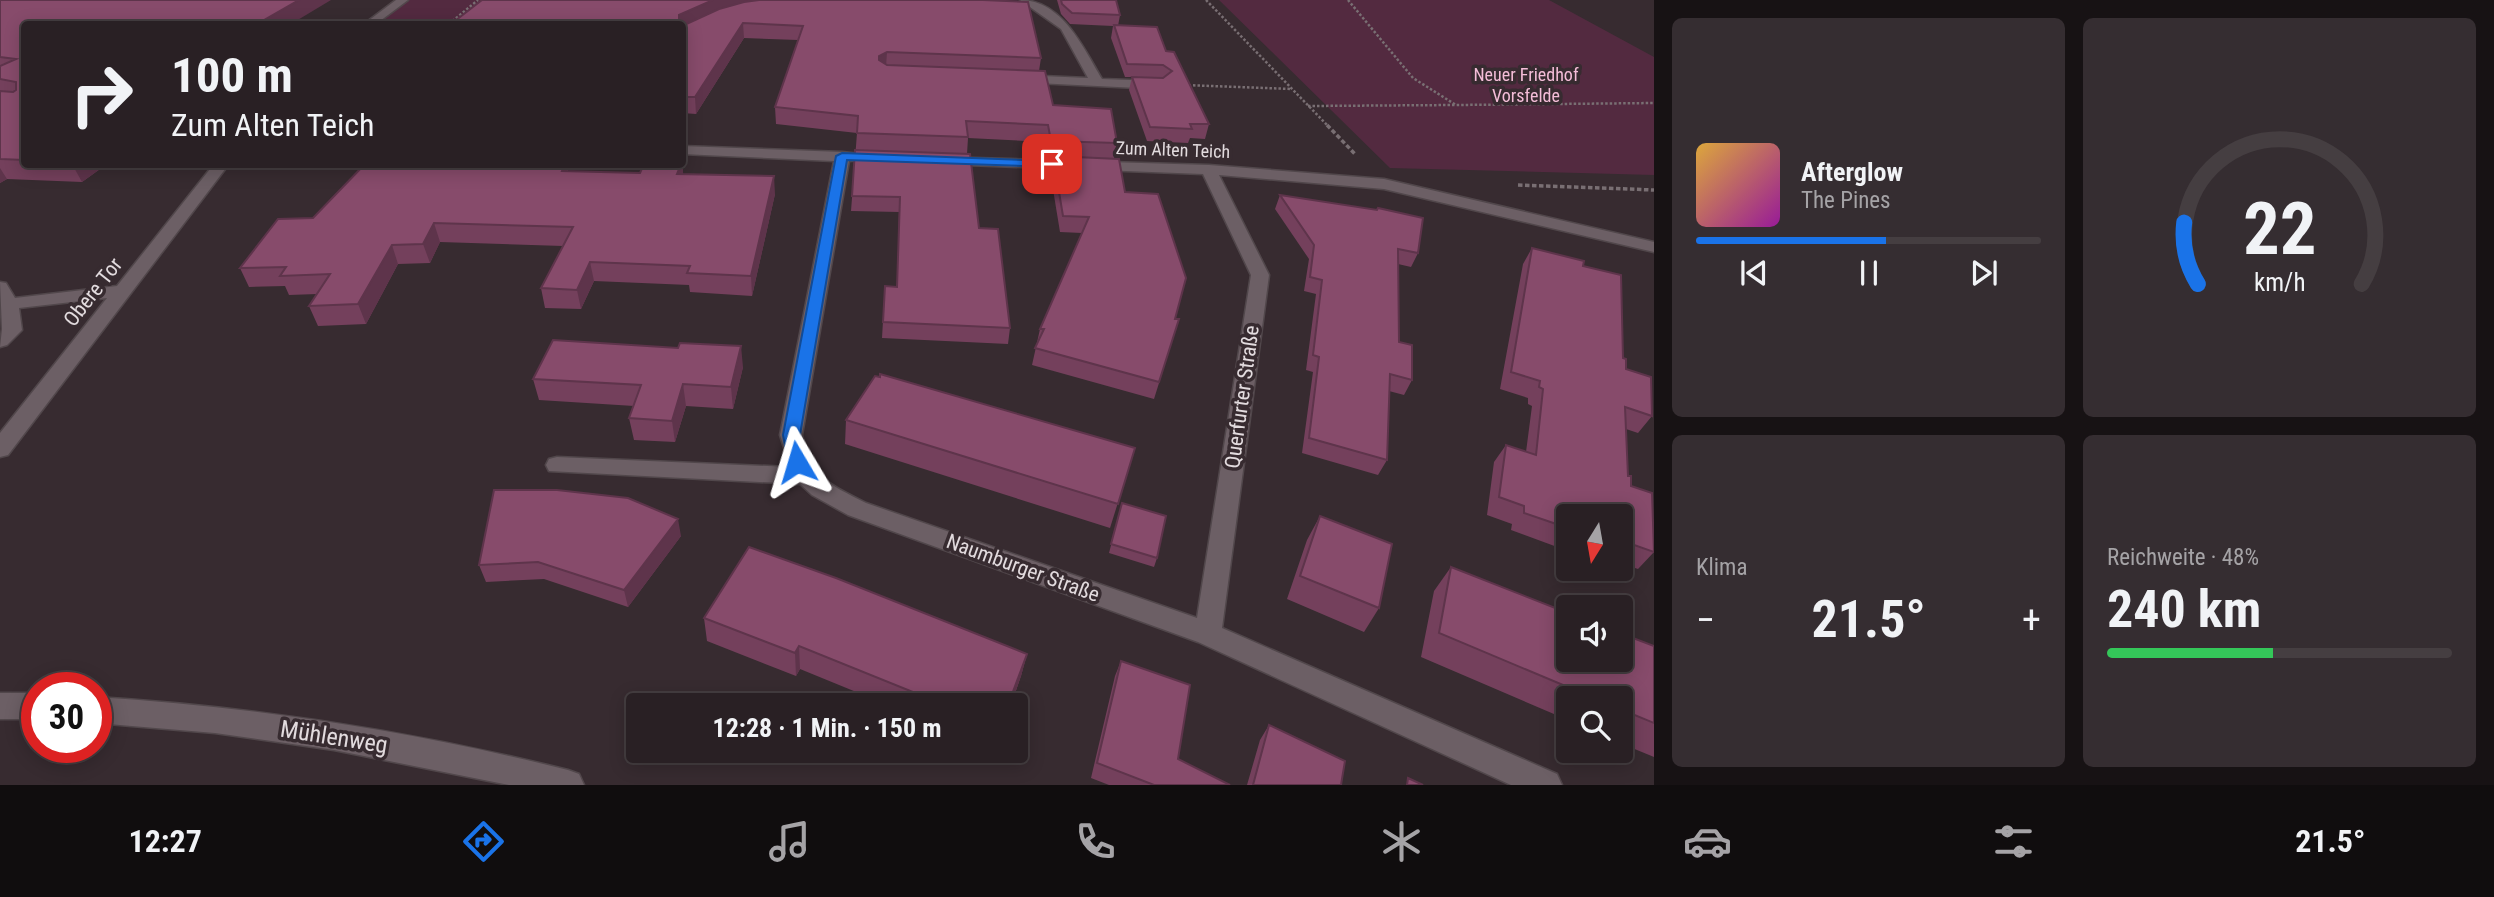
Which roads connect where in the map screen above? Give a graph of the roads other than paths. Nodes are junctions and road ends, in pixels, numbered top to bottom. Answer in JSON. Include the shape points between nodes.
{"nodes":[{"id":1,"x":403,"y":0,"type":"edge"},
{"id":2,"x":1025,"y":0,"type":"edge"},
{"id":3,"x":373,"y":21,"type":"edge"},
{"id":4,"x":1005,"y":78,"type":"edge"},
{"id":5,"x":1097,"y":82,"type":"junction"},
{"id":6,"x":1160,"y":85,"type":"edge"},
{"id":7,"x":686,"y":150,"type":"edge"},
{"id":8,"x":842,"y":156,"type":"junction"},
{"id":9,"x":869,"y":157,"type":"edge"},
{"id":10,"x":923,"y":159,"type":"edge"},
{"id":11,"x":219,"y":168,"type":"edge"},
{"id":12,"x":1209,"y":170,"type":"junction"},
{"id":13,"x":1654,"y":247,"type":"edge"},
{"id":14,"x":123,"y":291,"type":"junction"},
{"id":15,"x":4,"y":296,"type":"edge"},
{"id":16,"x":0,"y":341,"type":"edge"},
{"id":17,"x":0,"y":449,"type":"edge"},
{"id":18,"x":557,"y":465,"type":"dead end"},
{"id":19,"x":807,"y":476,"type":"junction"},
{"id":20,"x":1208,"y":634,"type":"junction"},
{"id":21,"x":0,"y":706,"type":"edge"},
{"id":22,"x":21,"y":706,"type":"edge"},
{"id":23,"x":112,"y":710,"type":"edge"},
{"id":24,"x":568,"y":785,"type":"edge"},
{"id":25,"x":1546,"y":785,"type":"edge"}],
"edges":[{"from":1,"to":3,"type":"street"},
{"from":2,"to":5,"type":"street","via":[[1066,27]]},
{"from":4,"to":5,"type":"street"},
{"from":5,"to":6,"type":"street"},
{"from":7,"to":8,"type":"street"},
{"from":8,"to":9,"type":"street"},
{"from":8,"to":19,"type":"street","name":"Naumburger Straße","via":[[791,435],[797,462]]},
{"from":10,"to":12,"type":"street","name":"Zum Alten Teich"},
{"from":11,"to":14,"type":"street","name":"Obere Tor"},
{"from":12,"to":13,"type":"street","name":"Zum Alten Teich","via":[[1384,184]]},
{"from":12,"to":20,"type":"street","name":"Querfurter Straße","via":[[1260,275]]},
{"from":14,"to":15,"type":"street"},
{"from":14,"to":17,"type":"street","name":"Obere Tor"},
{"from":15,"to":16,"type":"street","via":[[12,330]]},
{"from":18,"to":19,"type":"street"},
{"from":19,"to":20,"type":"street","name":"Naumburger Straße","via":[[814,486],[857,509]]},
{"from":20,"to":25,"type":"street","name":"Naumburger Straße"},
{"from":21,"to":22,"type":"street"},
{"from":23,"to":24,"type":"street","name":"Mühlenweg","via":[[286,729],[432,752]]}]}
